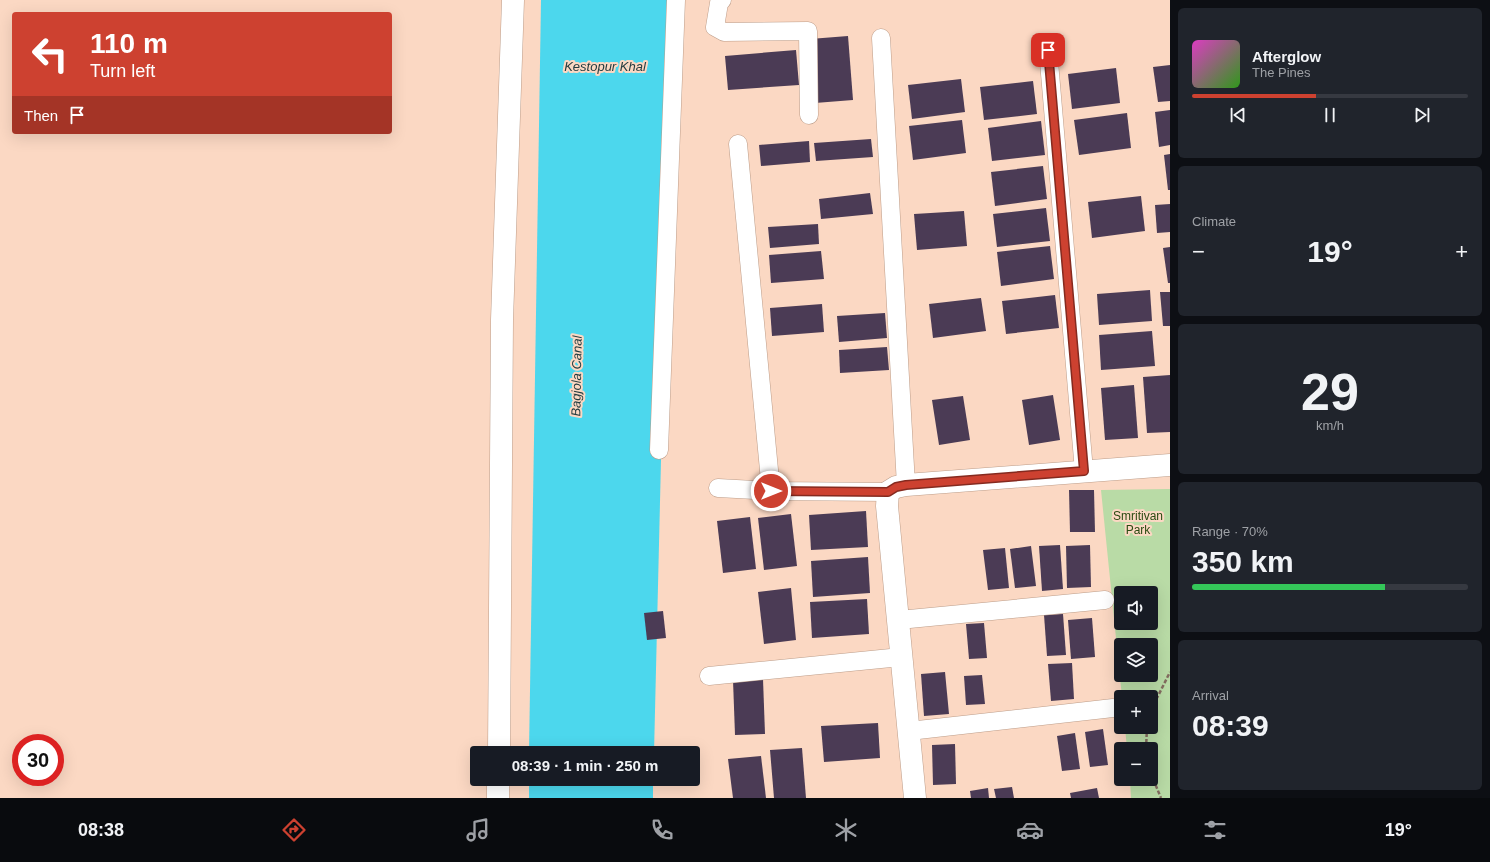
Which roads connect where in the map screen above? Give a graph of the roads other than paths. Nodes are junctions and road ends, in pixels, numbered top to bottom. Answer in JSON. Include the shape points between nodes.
{"nodes":[{"id":1,"x":513,"y":0,"type":"edge"},
{"id":2,"x":676,"y":0,"type":"edge"},
{"id":3,"x":722,"y":0,"type":"edge"},
{"id":4,"x":881,"y":38,"type":"dead end"},
{"id":5,"x":1048,"y":50,"type":"dead end"},
{"id":6,"x":809,"y":115,"type":"dead end"},
{"id":7,"x":738,"y":144,"type":"dead end"},
{"id":8,"x":659,"y":450,"type":"dead end"},
{"id":9,"x":1170,"y":465,"type":"edge"},
{"id":10,"x":1084,"y":471,"type":"junction"},
{"id":11,"x":718,"y":488,"type":"dead end"},
{"id":12,"x":897,"y":488,"type":"junction"},
{"id":13,"x":771,"y":491,"type":"junction"},
{"id":14,"x":1105,"y":600,"type":"dead end"},
{"id":15,"x":899,"y":620,"type":"junction"},
{"id":16,"x":901,"y":658,"type":"junction"},
{"id":17,"x":709,"y":676,"type":"dead end"},
{"id":18,"x":1113,"y":708,"type":"dead end"},
{"id":19,"x":909,"y":731,"type":"junction"},
{"id":20,"x":499,"y":746,"type":"edge"},
{"id":21,"x":498,"y":786,"type":"edge"},
{"id":22,"x":498,"y":798,"type":"edge"},
{"id":23,"x":915,"y":798,"type":"edge"}],
"edges":[{"from":1,"to":20,"type":"street","via":[[502,320]]},
{"from":2,"to":8,"type":"street"},
{"from":3,"to":6,"type":"street","via":[[719,3],[715,27],[724,32],[808,31]]},
{"from":4,"to":12,"type":"street"},
{"from":5,"to":10,"type":"street"},
{"from":7,"to":13,"type":"street"},
{"from":9,"to":10,"type":"street"},
{"from":10,"to":12,"type":"street"},
{"from":11,"to":13,"type":"street"},
{"from":12,"to":13,"type":"street"},
{"from":12,"to":15,"type":"street","via":[[887,506]]},
{"from":14,"to":15,"type":"street"},
{"from":15,"to":16,"type":"street"},
{"from":16,"to":17,"type":"street"},
{"from":16,"to":19,"type":"street"},
{"from":18,"to":19,"type":"street"},
{"from":19,"to":23,"type":"street"},
{"from":21,"to":22,"type":"street"}]}
